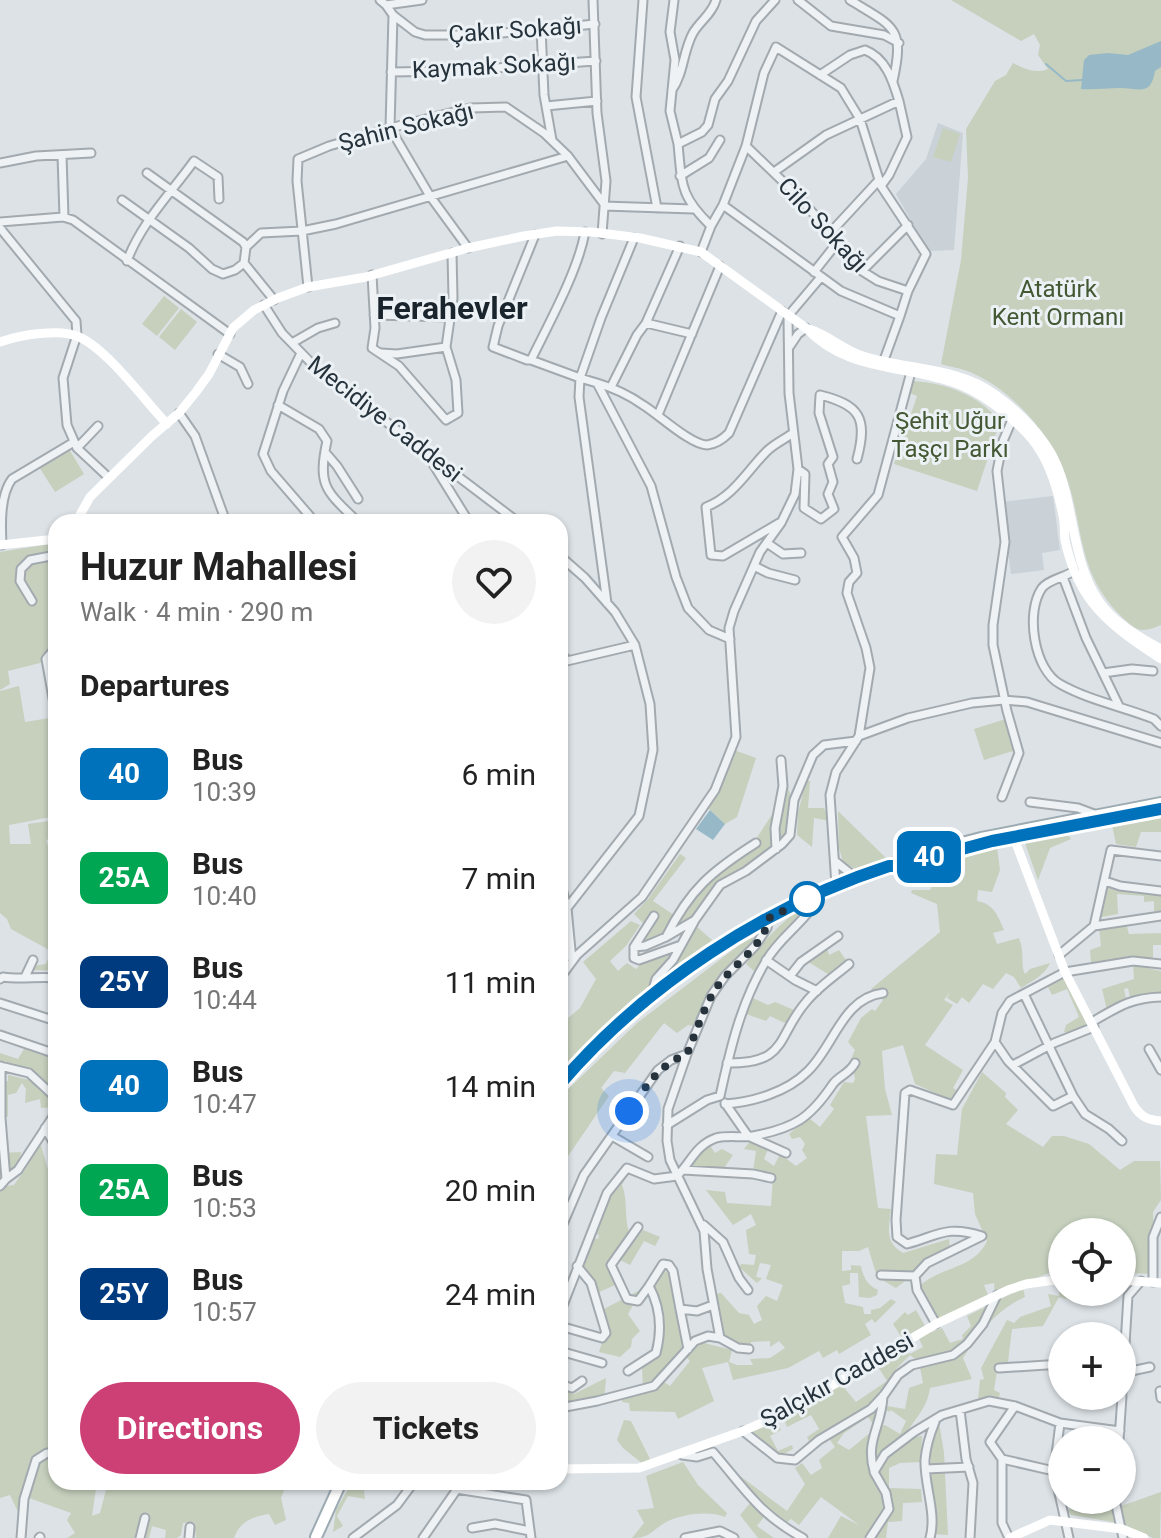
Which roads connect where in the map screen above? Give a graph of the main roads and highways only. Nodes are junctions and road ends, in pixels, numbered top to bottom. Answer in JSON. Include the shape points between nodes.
{"nodes":[{"id":1,"x":806,"y":328,"type":"junction"},
{"id":2,"x":0,"y":342,"type":"edge"},
{"id":3,"x":167,"y":424,"type":"junction"},
{"id":4,"x":81,"y":514,"type":"edge"},
{"id":5,"x":48,"y":540,"type":"edge"},
{"id":6,"x":1,"y":545,"type":"edge"},
{"id":7,"x":1161,"y":649,"type":"edge"},
{"id":8,"x":1161,"y":659,"type":"edge"},
{"id":9,"x":1161,"y":803,"type":"edge"},
{"id":10,"x":1161,"y":809,"type":"edge"},
{"id":11,"x":1014,"y":834,"type":"junction"},
{"id":12,"x":568,"y":1076,"type":"edge"},
{"id":13,"x":1161,"y":1121,"type":"edge"},
{"id":14,"x":1048,"y":1281,"type":"edge"},
{"id":15,"x":1136,"y":1281,"type":"edge"},
{"id":16,"x":1157,"y":1282,"type":"edge"},
{"id":17,"x":568,"y":1469,"type":"edge"},
{"id":18,"x":338,"y":1490,"type":"edge"},
{"id":19,"x":339,"y":1490,"type":"edge"},
{"id":20,"x":1123,"y":1533,"type":"edge"},
{"id":21,"x":315,"y":1538,"type":"edge"},
{"id":22,"x":326,"y":1538,"type":"edge"},
{"id":23,"x":1009,"y":1538,"type":"edge"},
{"id":24,"x":1144,"y":1538,"type":"edge"}],
"edges":[{"from":1,"to":3,"type":"main road","via":[[701,252],[634,238],[557,231],[308,287],[274,300],[254,310],[230,334],[209,374]]},
{"from":1,"to":7,"type":"main road","via":[[847,351],[949,373],[997,396],[1039,437],[1055,461],[1082,569],[1100,602]]},
{"from":1,"to":8,"type":"main road","via":[[851,359],[955,383],[1012,420],[1045,462],[1074,571],[1088,598],[1128,639]]},
{"from":2,"to":3,"type":"main road","via":[[18,336],[77,335],[94,346]]},
{"from":3,"to":4,"type":"main road","via":[[108,477]]},
{"from":5,"to":6,"type":"main road"},
{"from":9,"to":11,"type":"main road","via":[[1072,820],[1053,817],[1020,824]]},
{"from":10,"to":11,"type":"main road"},
{"from":11,"to":12,"type":"main road","via":[[889,866],[769,918],[651,998]]},
{"from":11,"to":13,"type":"main road","via":[[1065,972],[1140,1115]]},
{"from":14,"to":17,"type":"main road","name":"Şalçıkır Caddesi","via":[[997,1295],[936,1324],[791,1410],[682,1455],[639,1468]]},
{"from":15,"to":16,"type":"main road"},
{"from":18,"to":21,"type":"main road"},
{"from":19,"to":22,"type":"main road"},
{"from":20,"to":23,"type":"main road","via":[[1050,1520]]},
{"from":20,"to":24,"type":"main road"},
{"from":21,"to":22,"type":"main road"}]}
